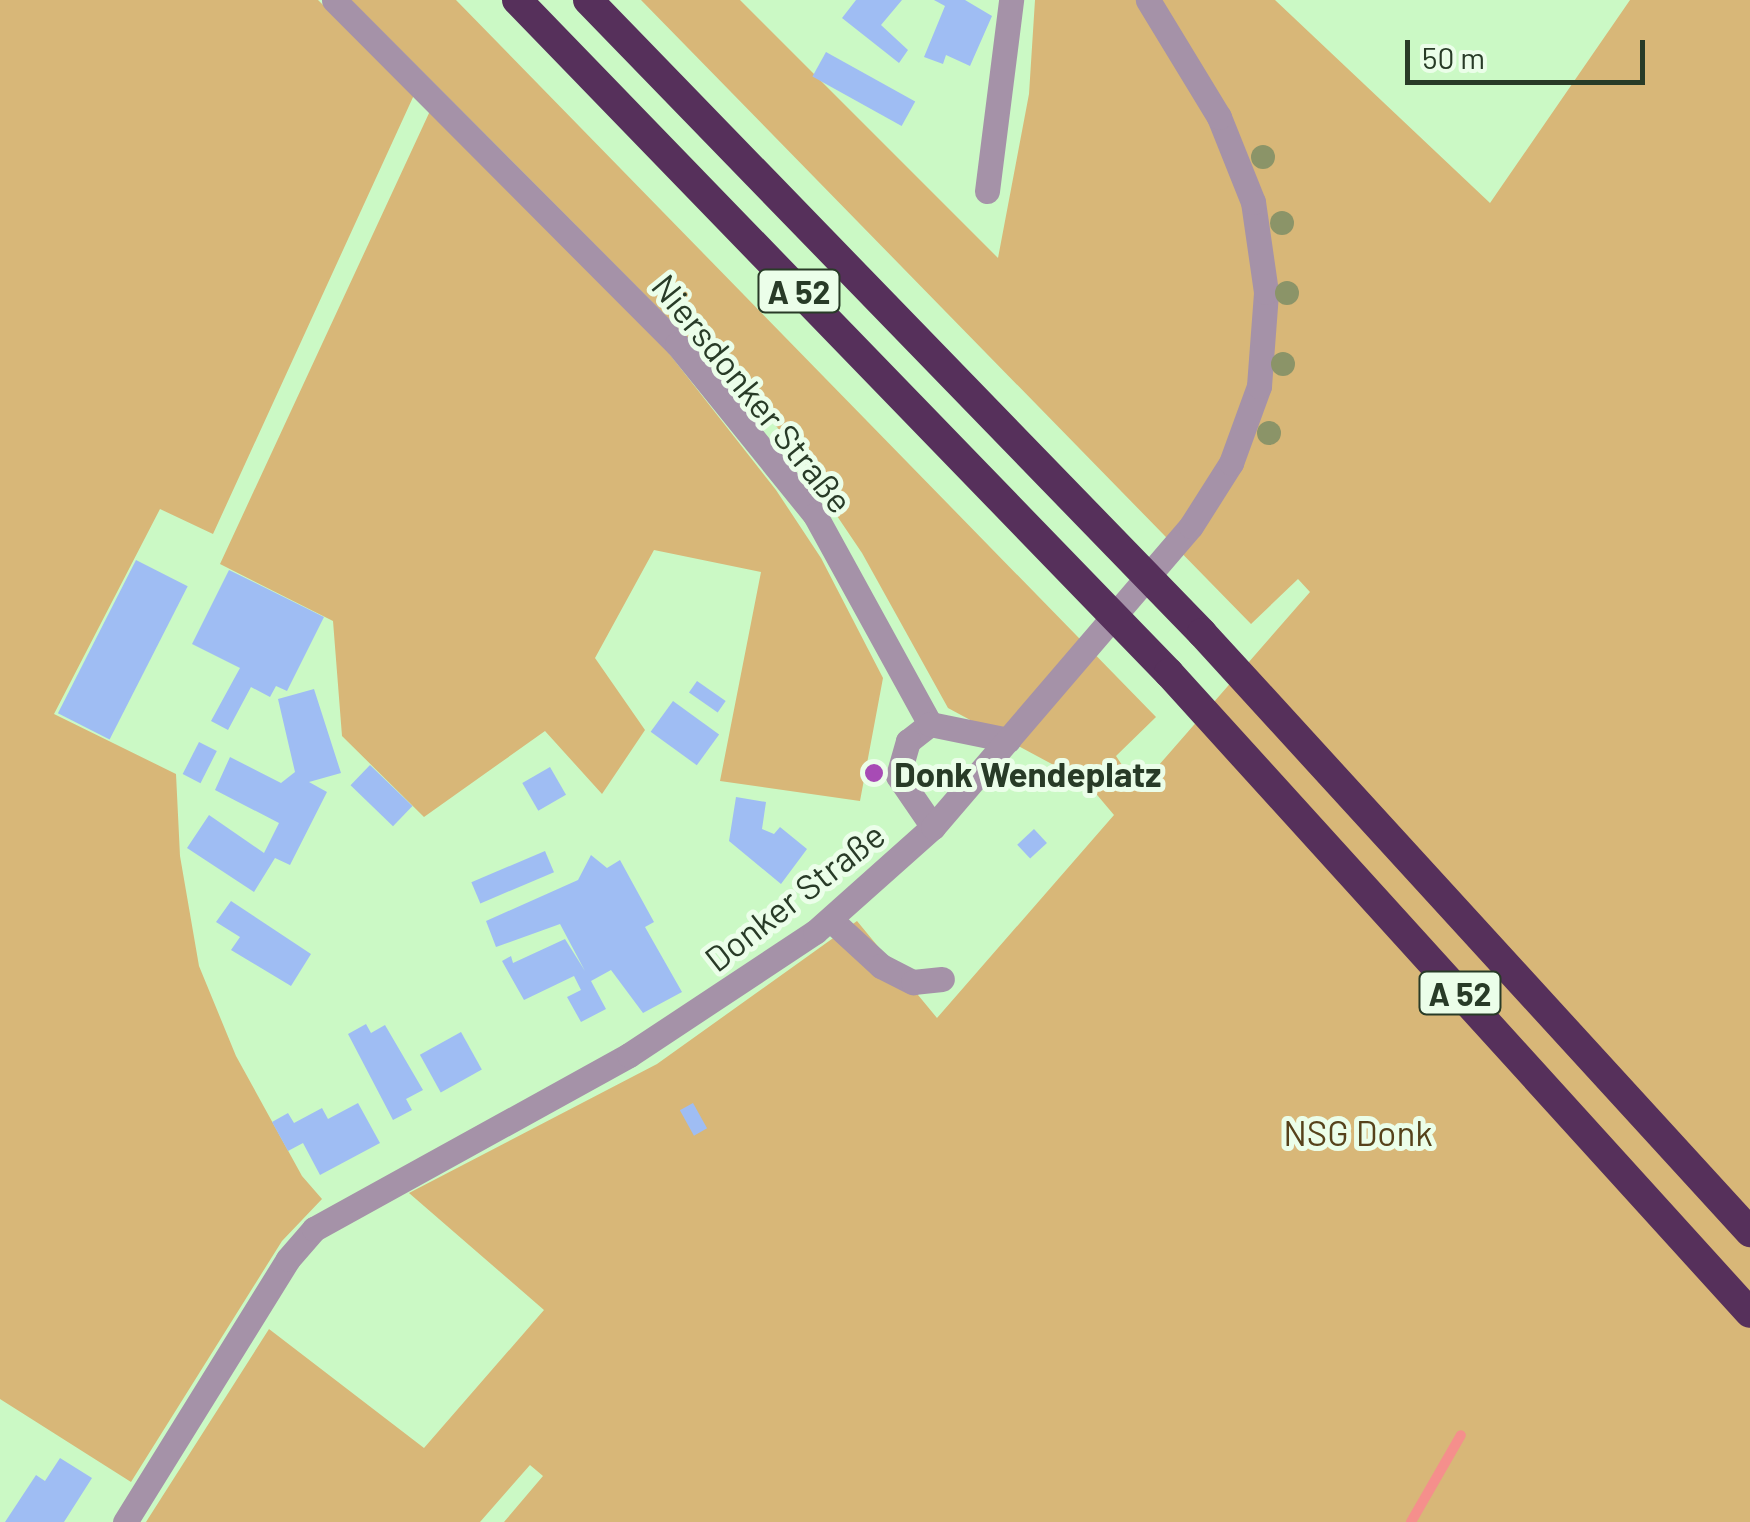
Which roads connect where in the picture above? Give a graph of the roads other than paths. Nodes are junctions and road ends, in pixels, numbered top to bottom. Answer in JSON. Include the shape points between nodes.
{"nodes":[{"id":1,"x":334,"y":0,"type":"edge"},
{"id":2,"x":517,"y":0,"type":"edge"},
{"id":3,"x":588,"y":0,"type":"edge"},
{"id":4,"x":1011,"y":0,"type":"edge"},
{"id":5,"x":1148,"y":0,"type":"edge"},
{"id":6,"x":986,"y":191,"type":"dead end"},
{"id":7,"x":930,"y":724,"type":"junction"},
{"id":8,"x":1008,"y":740,"type":"junction"},
{"id":9,"x":933,"y":827,"type":"junction"},
{"id":10,"x":831,"y":920,"type":"junction"},
{"id":11,"x":942,"y":979,"type":"dead end"},
{"id":12,"x":1750,"y":1232,"type":"edge"},
{"id":13,"x":1750,"y":1314,"type":"edge"},
{"id":14,"x":125,"y":1522,"type":"edge"}],
"edges":[{"from":1,"to":7,"type":"street","name":"Niersdonker Straße","via":[[677,344],[815,515]]},
{"from":2,"to":13,"type":"highway","number":"A 52","via":[[1169,673]]},
{"from":3,"to":12,"type":"highway","number":"A 52","via":[[1202,632]]},
{"from":4,"to":6,"type":"street"},
{"from":5,"to":8,"type":"street","name":"Donker Straße","via":[[1220,117],[1253,202],[1266,292],[1258,386],[1231,463],[1191,526]]},
{"from":7,"to":8,"type":"street"},
{"from":7,"to":9,"type":"street","via":[[908,741],[898,776]]},
{"from":8,"to":9,"type":"street","name":"Donker Straße"},
{"from":9,"to":10,"type":"street","name":"Donker Straße"},
{"from":10,"to":11,"type":"street","via":[[881,966],[912,982]]},
{"from":10,"to":14,"type":"street","name":"Donker Straße","via":[[719,1001],[314,1229],[288,1259]]}]}
